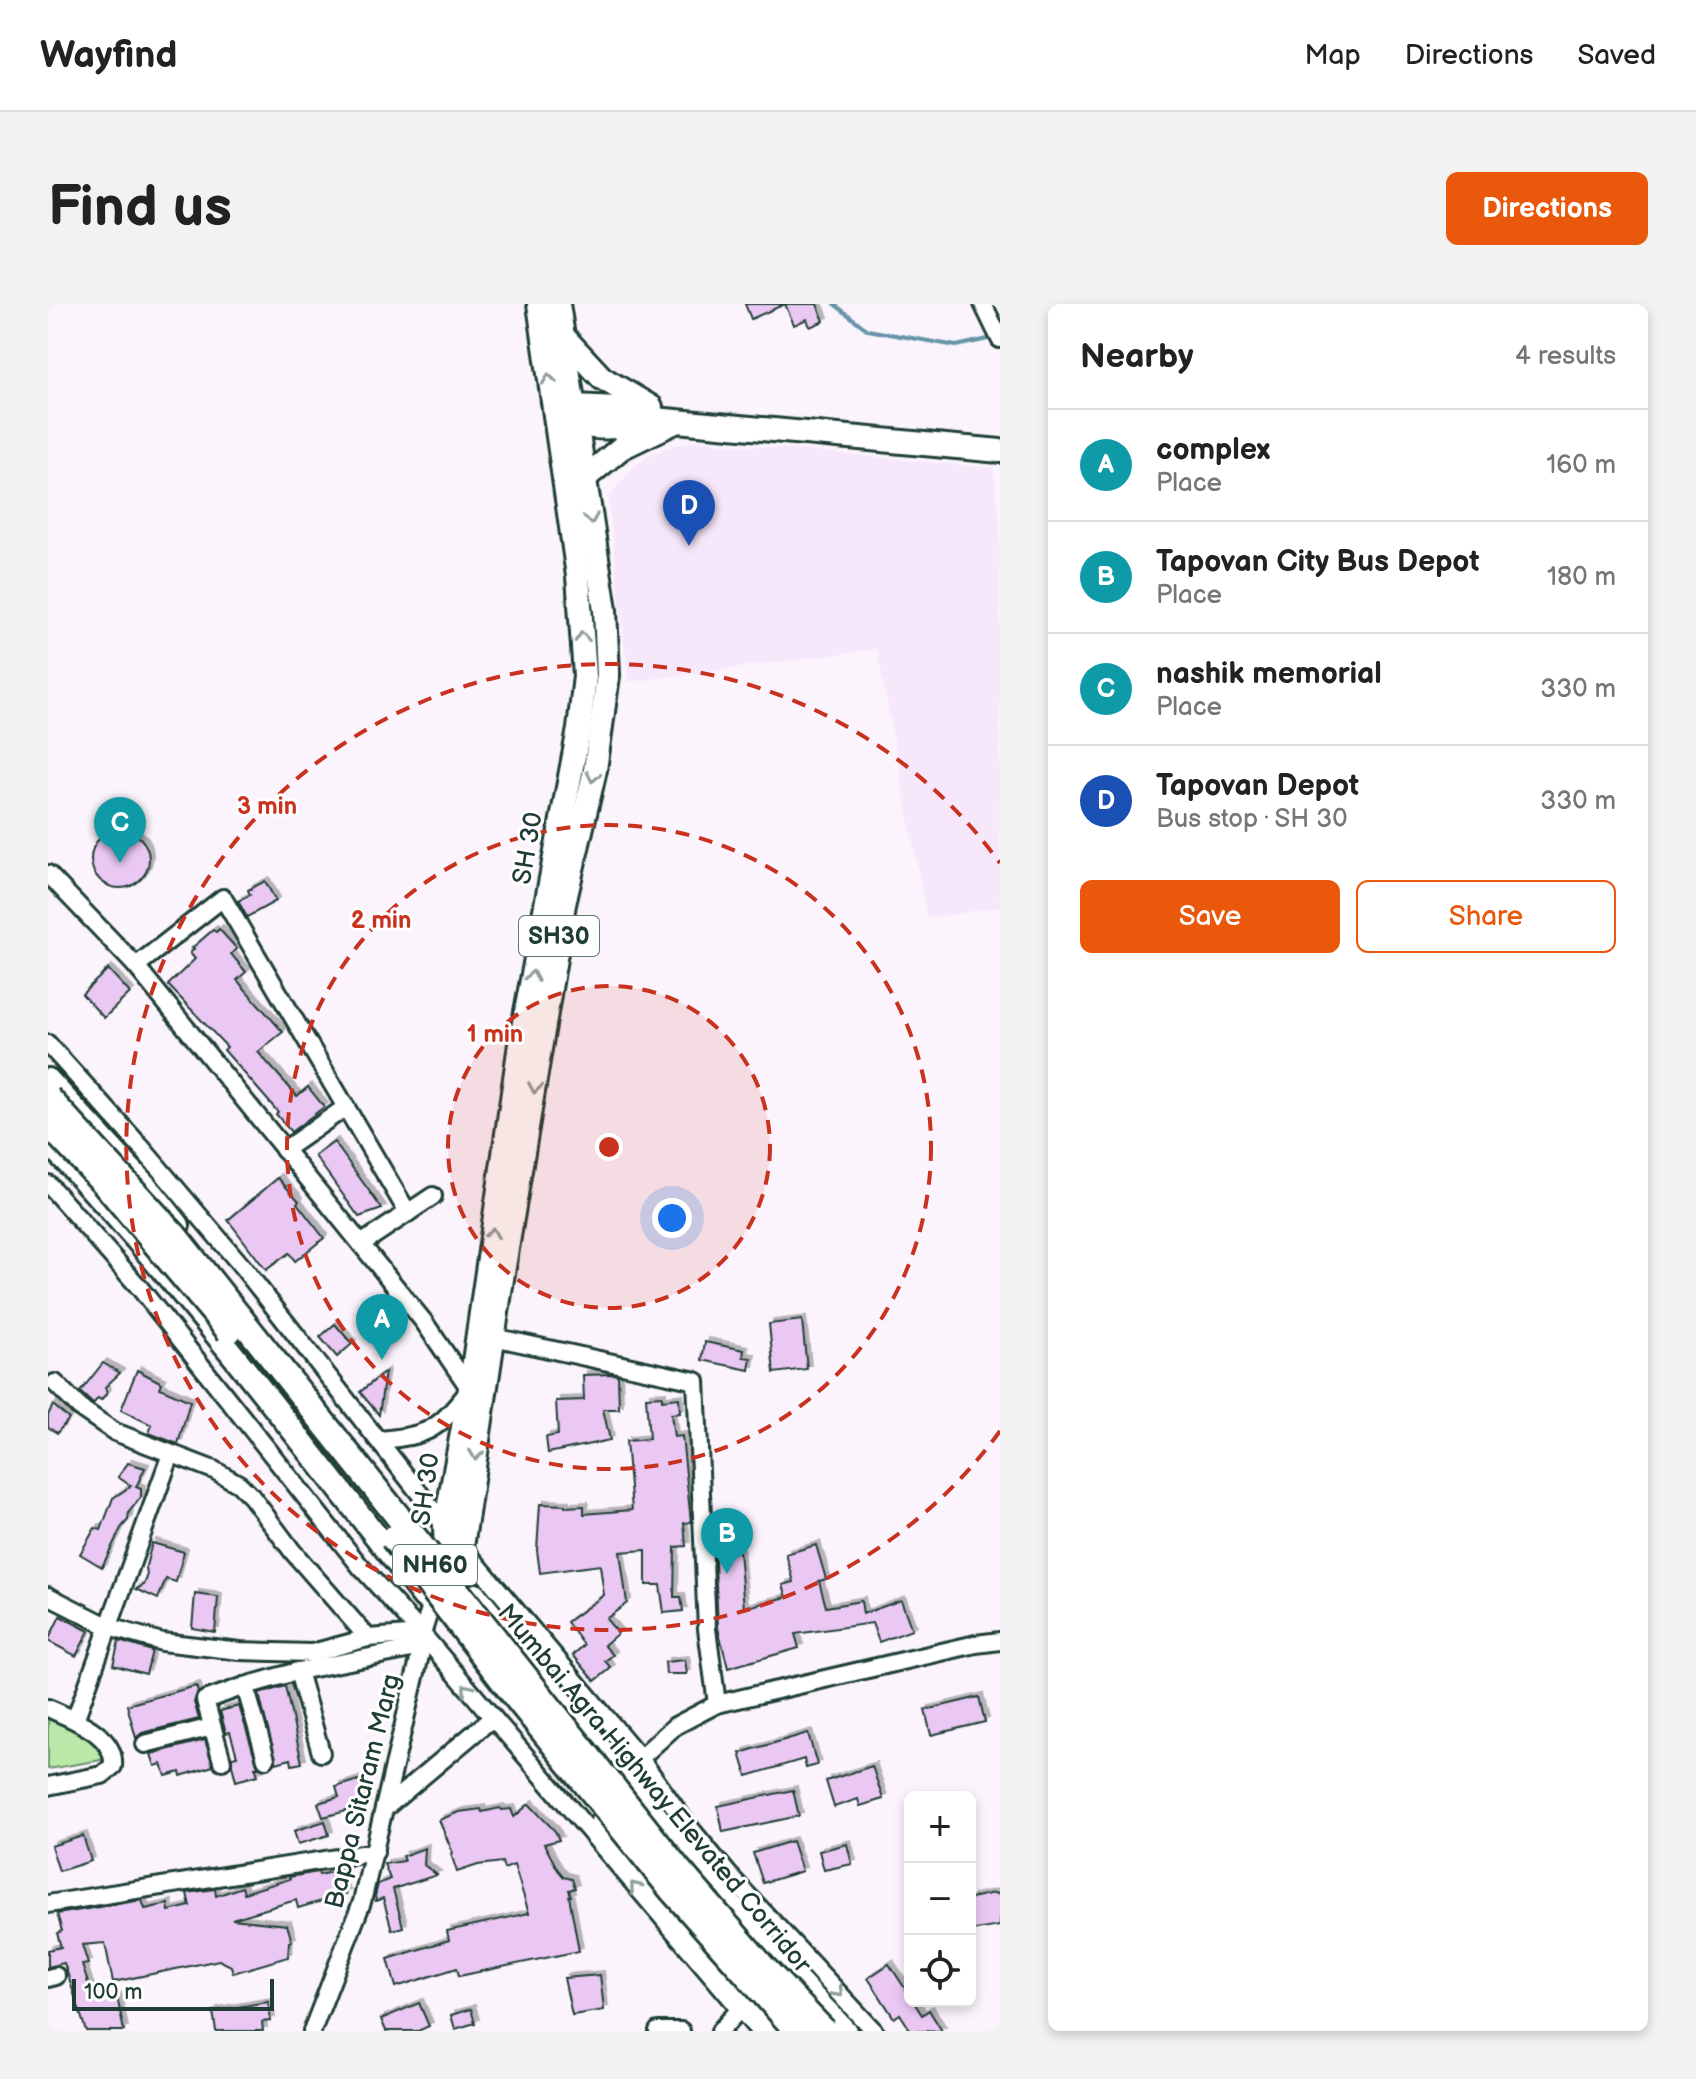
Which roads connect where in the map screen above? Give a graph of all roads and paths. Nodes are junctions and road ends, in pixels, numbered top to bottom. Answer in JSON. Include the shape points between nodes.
{"nodes":[{"id":1,"x":539,"y":304,"type":"edge"},
{"id":2,"x":558,"y":304,"type":"edge"},
{"id":3,"x":983,"y":304,"type":"edge"},
{"id":4,"x":562,"y":335,"type":"junction"},
{"id":5,"x":1000,"y":339,"type":"edge"},
{"id":6,"x":568,"y":415,"type":"junction"},
{"id":7,"x":665,"y":420,"type":"junction"},
{"id":8,"x":1000,"y":451,"type":"edge"},
{"id":9,"x":585,"y":478,"type":"junction"},
{"id":10,"x":595,"y":688,"type":"junction"},
{"id":11,"x":48,"y":874,"type":"edge"},
{"id":12,"x":136,"y":966,"type":"junction"},
{"id":13,"x":48,"y":1044,"type":"edge"},
{"id":14,"x":48,"y":1080,"type":"edge"},
{"id":15,"x":48,"y":1098,"type":"edge"},
{"id":16,"x":346,"y":1107,"type":"junction"},
{"id":17,"x":48,"y":1124,"type":"edge"},
{"id":18,"x":48,"y":1142,"type":"edge"},
{"id":19,"x":284,"y":1150,"type":"junction"},
{"id":20,"x":48,"y":1184,"type":"edge"},
{"id":21,"x":433,"y":1196,"type":"dead end"},
{"id":22,"x":408,"y":1213,"type":"junction"},
{"id":23,"x":361,"y":1244,"type":"junction"},
{"id":24,"x":493,"y":1337,"type":"junction"},
{"id":25,"x":50,"y":1381,"type":"edge"},
{"id":26,"x":478,"y":1387,"type":"junction"},
{"id":27,"x":380,"y":1440,"type":"junction"},
{"id":28,"x":171,"y":1454,"type":"junction"},
{"id":29,"x":445,"y":1526,"type":"junction"},
{"id":30,"x":454,"y":1553,"type":"junction"},
{"id":31,"x":48,"y":1596,"type":"edge"},
{"id":32,"x":432,"y":1607,"type":"junction"},
{"id":33,"x":109,"y":1627,"type":"junction"},
{"id":34,"x":368,"y":1638,"type":"junction"},
{"id":35,"x":422,"y":1641,"type":"junction"},
{"id":36,"x":1000,"y":1641,"type":"edge"},
{"id":37,"x":298,"y":1671,"type":"junction"},
{"id":38,"x":245,"y":1686,"type":"junction"},
{"id":39,"x":717,"y":1704,"type":"junction"},
{"id":40,"x":48,"y":1708,"type":"edge"},
{"id":41,"x":491,"y":1719,"type":"junction"},
{"id":42,"x":75,"y":1720,"type":"junction"},
{"id":43,"x":212,"y":1727,"type":"junction"},
{"id":44,"x":145,"y":1744,"type":"dead end"},
{"id":45,"x":321,"y":1753,"type":"dead end"},
{"id":46,"x":640,"y":1758,"type":"junction"},
{"id":47,"x":266,"y":1759,"type":"dead end"},
{"id":48,"x":222,"y":1761,"type":"dead end"},
{"id":49,"x":48,"y":1786,"type":"edge"},
{"id":50,"x":385,"y":1808,"type":"junction"},
{"id":51,"x":375,"y":1852,"type":"junction"},
{"id":52,"x":48,"y":1904,"type":"edge"},
{"id":53,"x":739,"y":2010,"type":"junction"},
{"id":54,"x":312,"y":2031,"type":"edge"},
{"id":55,"x":658,"y":2031,"type":"edge"},
{"id":56,"x":681,"y":2031,"type":"edge"},
{"id":57,"x":720,"y":2031,"type":"edge"},
{"id":58,"x":759,"y":2031,"type":"edge"},
{"id":59,"x":780,"y":2031,"type":"edge"},
{"id":60,"x":797,"y":2031,"type":"edge"},
{"id":61,"x":824,"y":2031,"type":"edge"},
{"id":62,"x":845,"y":2031,"type":"edge"},
{"id":63,"x":874,"y":2031,"type":"edge"}],
"edges":[{"from":6,"to":1,"type":"main road","name":"SH 30","number":"SH30","one_way":true},
{"from":2,"to":4,"type":"main road","name":"SH 30","number":"SH30"},
{"from":3,"to":5,"type":"street"},
{"from":4,"to":6,"type":"main road","name":"SH 30","number":"SH30"},
{"from":4,"to":7,"type":"main road","via":[[602,378]]},
{"from":6,"to":7,"type":"main road","via":[[639,426]]},
{"from":6,"to":9,"type":"main road","name":"SH 30","number":"SH30"},
{"from":10,"to":6,"type":"main road","name":"SH 30","number":"SH30","one_way":true,"via":[[578,576]]},
{"from":7,"to":8,"type":"main road"},
{"from":7,"to":9,"type":"main road"},
{"from":9,"to":10,"type":"main road","name":"SH 30","number":"SH30","one_way":true,"via":[[605,610],[608,675]]},
{"from":10,"to":24,"type":"main road","name":"SH 30","number":"SH30","one_way":true,"via":[[595,770],[564,904]]},
{"from":26,"to":10,"type":"main road","name":"SH 30","number":"SH30","one_way":true,"via":[[520,1044],[579,729]]},
{"from":11,"to":12,"type":"street"},
{"from":12,"to":16,"type":"street","via":[[223,898]]},
{"from":12,"to":19,"type":"street"},
{"from":13,"to":27,"type":"street","via":[[231,1253]]},
{"from":14,"to":30,"type":"main road","via":[[154,1195]]},
{"from":15,"to":61,"type":"highway","name":"Mumbai Agra Highway Elevated Corridor","number":"NH60","bridge":true,"via":[[175,1236],[678,1869]]},
{"from":16,"to":19,"type":"street"},
{"from":16,"to":22,"type":"street"},
{"from":17,"to":60,"type":"highway","name":"Mumbai Agra Highway Elevated Corridor","number":"NH60","bridge":true,"via":[[240,1343],[671,1889]]},
{"from":18,"to":32,"type":"main road","via":[[228,1349]]},
{"from":19,"to":23,"type":"street"},
{"from":20,"to":35,"type":"street","via":[[139,1287]]},
{"from":21,"to":22,"type":"street"},
{"from":22,"to":23,"type":"street"},
{"from":23,"to":26,"type":"street"},
{"from":24,"to":26,"type":"main road","name":"SH 30","number":"SH30"},
{"from":24,"to":39,"type":"street","via":[[696,1381],[707,1629]]},
{"from":25,"to":28,"type":"street","via":[[115,1432]]},
{"from":26,"to":27,"type":"street","via":[[427,1432]]},
{"from":26,"to":29,"type":"main road","name":"SH 30","number":"SH30"},
{"from":26,"to":30,"type":"main road","name":"SH 30","number":"SH30","one_way":true},
{"from":27,"to":29,"type":"street"},
{"from":28,"to":33,"type":"street"},
{"from":28,"to":34,"type":"street","via":[[239,1484]]},
{"from":29,"to":30,"type":"main road","name":"SH 30","number":"SH30"},
{"from":30,"to":32,"type":"street","name":"Bappa Sitaram Marg"},
{"from":30,"to":46,"type":"street"},
{"from":30,"to":62,"type":"main road","via":[[677,1844]]},
{"from":31,"to":33,"type":"street"},
{"from":32,"to":35,"type":"street","name":"Bappa Sitaram Marg"},
{"from":32,"to":59,"type":"main road","via":[[696,1941]]},
{"from":33,"to":34,"type":"street","via":[[183,1645],[262,1653],[312,1653]]},
{"from":33,"to":42,"type":"street"},
{"from":34,"to":35,"type":"street"},
{"from":35,"to":37,"type":"street"},
{"from":41,"to":35,"type":"street","one_way":true},
{"from":35,"to":50,"type":"street","name":"Bappa Sitaram Marg"},
{"from":36,"to":39,"type":"street"},
{"from":37,"to":38,"type":"street"},
{"from":37,"to":45,"type":"street"},
{"from":38,"to":43,"type":"street","via":[[205,1700]]},
{"from":38,"to":47,"type":"street"},
{"from":39,"to":46,"type":"street","via":[[675,1726]]},
{"from":40,"to":42,"type":"street"},
{"from":41,"to":50,"type":"street"},
{"from":53,"to":41,"type":"street","one_way":true},
{"from":42,"to":49,"type":"street","via":[[106,1743],[113,1766],[102,1775]]},
{"from":43,"to":44,"type":"street"},
{"from":43,"to":48,"type":"street"},
{"from":46,"to":63,"type":"street","one_way":true,"via":[[729,1875]]},
{"from":50,"to":51,"type":"street","name":"Bappa Sitaram Marg"},
{"from":51,"to":52,"type":"street"},
{"from":51,"to":54,"type":"street","name":"Bappa Sitaram Marg","via":[[357,1916]]},
{"from":53,"to":57,"type":"street"},
{"from":53,"to":58,"type":"street"},
{"from":55,"to":56,"type":"street"}]}
